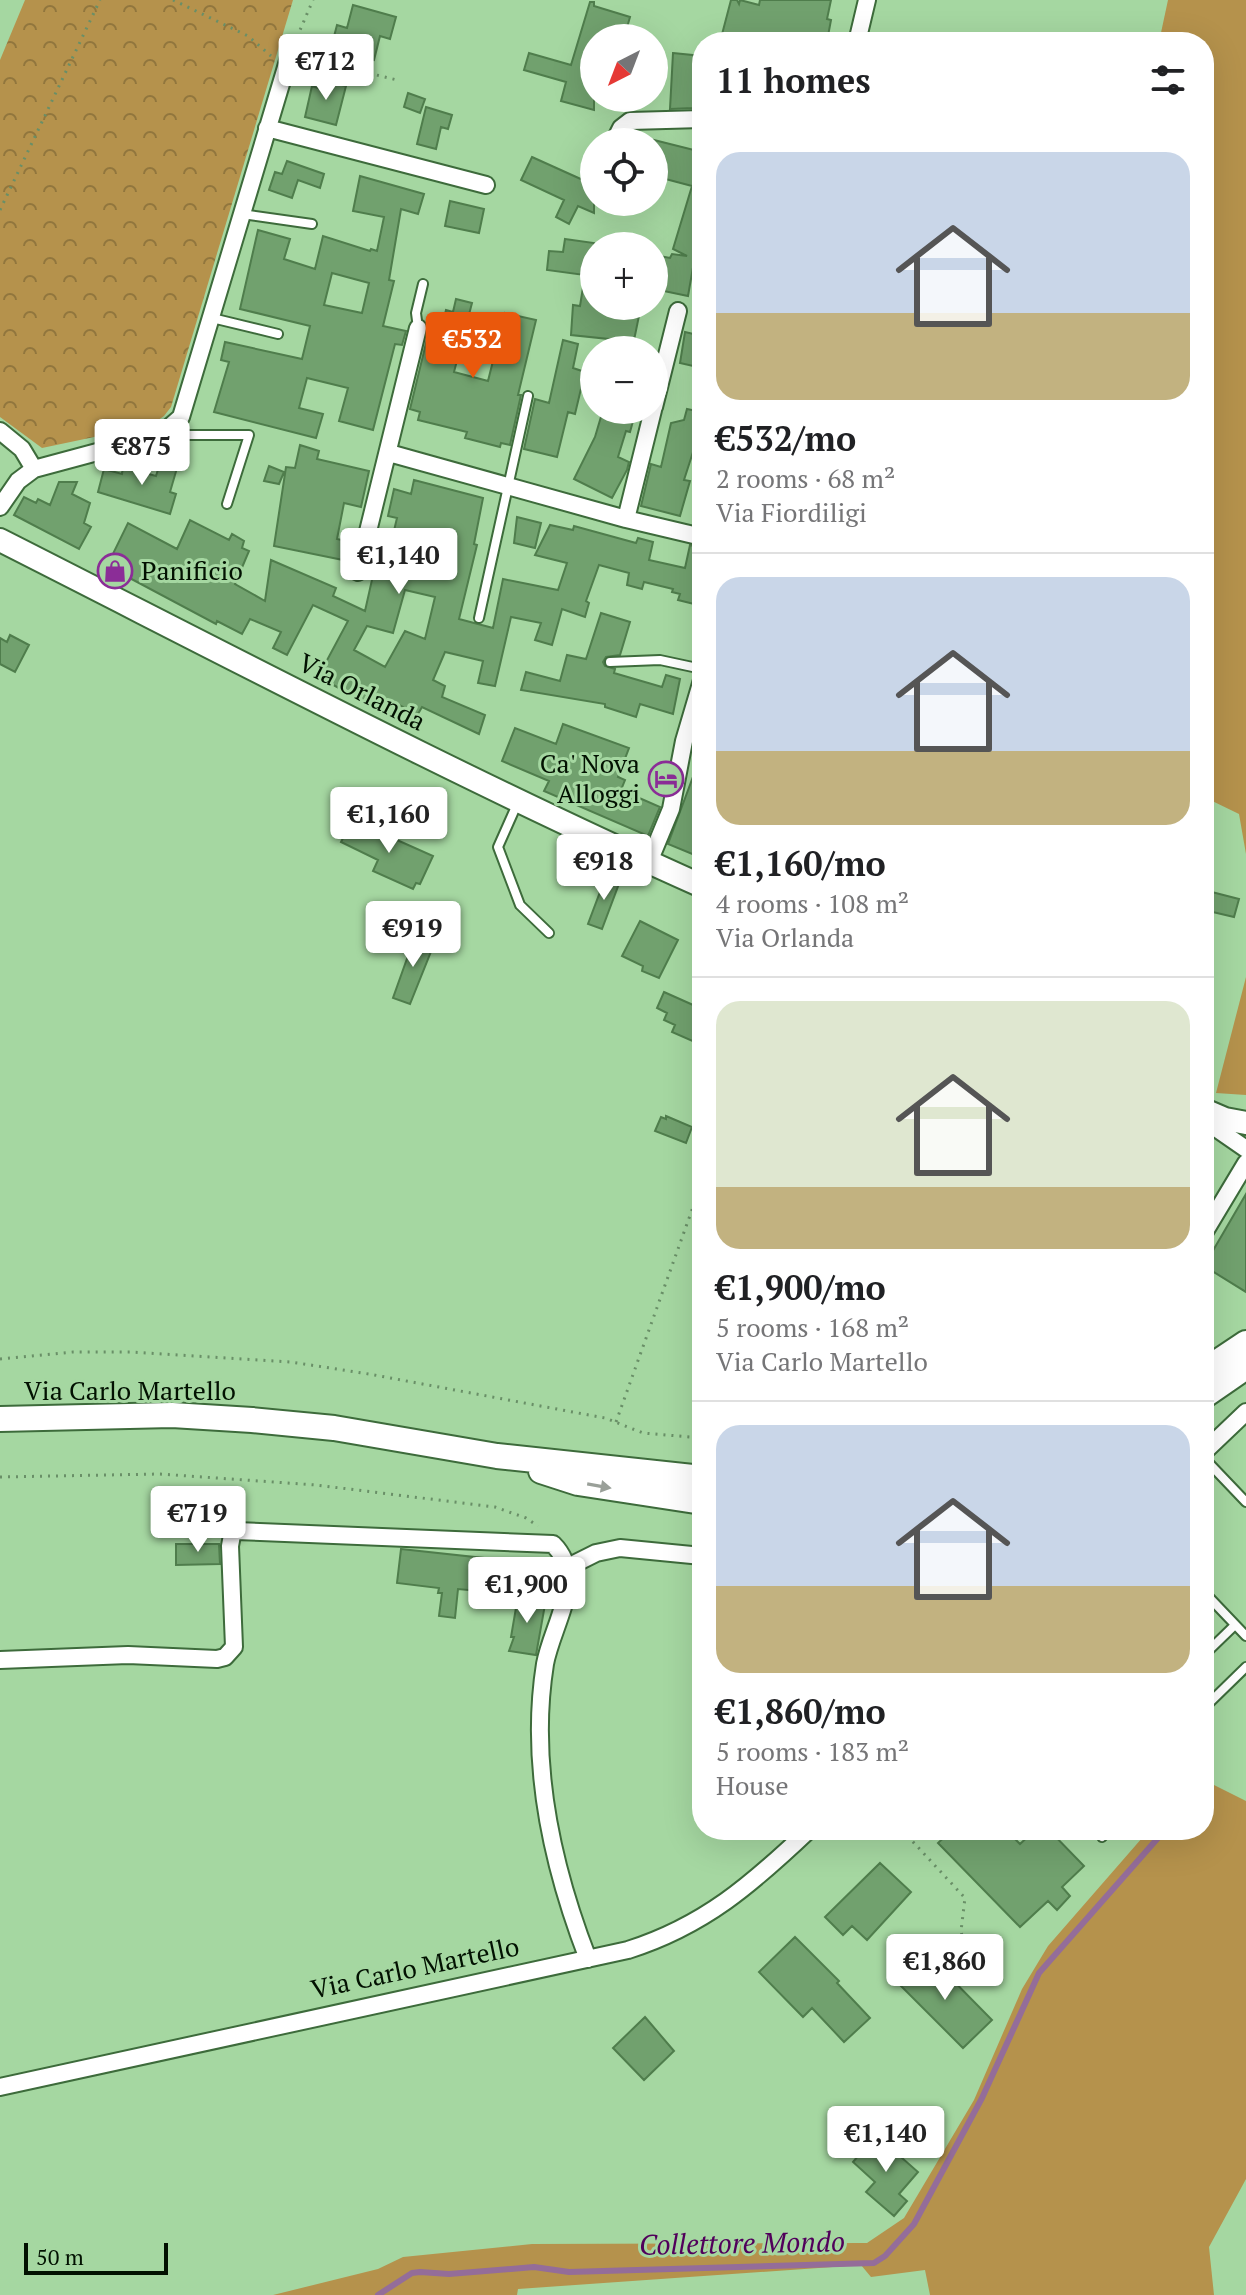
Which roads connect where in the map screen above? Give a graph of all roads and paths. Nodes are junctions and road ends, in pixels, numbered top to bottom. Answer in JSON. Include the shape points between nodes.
{"nodes":[{"id":1,"x":100,"y":0,"type":"edge"},
{"id":2,"x":173,"y":0,"type":"edge"},
{"id":3,"x":313,"y":0,"type":"edge"},
{"id":4,"x":867,"y":0,"type":"edge"},
{"id":5,"x":859,"y":32,"type":"edge"},
{"id":6,"x":290,"y":54,"type":"junction"},
{"id":7,"x":284,"y":71,"type":"junction"},
{"id":8,"x":397,"y":80,"type":"dead end"},
{"id":9,"x":692,"y":119,"type":"edge"},
{"id":10,"x":267,"y":128,"type":"junction"},
{"id":11,"x":621,"y":128,"type":"edge"},
{"id":12,"x":486,"y":185,"type":"dead end"},
{"id":13,"x":0,"y":210,"type":"edge"},
{"id":14,"x":242,"y":214,"type":"junction"},
{"id":15,"x":312,"y":224,"type":"dead end"},
{"id":16,"x":423,"y":284,"type":"dead end"},
{"id":17,"x":678,"y":311,"type":"dead end"},
{"id":18,"x":212,"y":318,"type":"junction"},
{"id":19,"x":418,"y":328,"type":"joint"},
{"id":20,"x":278,"y":334,"type":"dead end"},
{"id":21,"x":668,"y":351,"type":"edge"},
{"id":22,"x":528,"y":396,"type":"dead end"},
{"id":23,"x":650,"y":424,"type":"edge"},
{"id":24,"x":174,"y":425,"type":"junction"},
{"id":25,"x":0,"y":431,"type":"edge"},
{"id":26,"x":389,"y":453,"type":"junction"},
{"id":27,"x":34,"y":469,"type":"junction"},
{"id":28,"x":510,"y":485,"type":"junction"},
{"id":29,"x":227,"y":504,"type":"dead end"},
{"id":30,"x":0,"y":507,"type":"edge"},
{"id":31,"x":626,"y":519,"type":"junction"},
{"id":32,"x":692,"y":535,"type":"edge"},
{"id":33,"x":0,"y":540,"type":"edge"},
{"id":34,"x":358,"y":572,"type":"dead end"},
{"id":35,"x":479,"y":618,"type":"dead end"},
{"id":36,"x":610,"y":662,"type":"dead end"},
{"id":37,"x":692,"y":667,"type":"edge"},
{"id":38,"x":692,"y":714,"type":"edge"},
{"id":39,"x":519,"y":801,"type":"junction"},
{"id":40,"x":649,"y":862,"type":"junction"},
{"id":41,"x":692,"y":881,"type":"edge"},
{"id":42,"x":549,"y":933,"type":"dead end"},
{"id":43,"x":1214,"y":1111,"type":"edge"},
{"id":44,"x":1214,"y":1114,"type":"edge"},
{"id":45,"x":1246,"y":1114,"type":"edge"},
{"id":46,"x":1246,"y":1123,"type":"edge"},
{"id":47,"x":1214,"y":1127,"type":"edge"},
{"id":48,"x":1246,"y":1149,"type":"edge"},
{"id":49,"x":1246,"y":1163,"type":"edge"},
{"id":50,"x":1241,"y":1181,"type":"edge"},
{"id":51,"x":692,"y":1210,"type":"edge"},
{"id":52,"x":1214,"y":1219,"type":"edge"},
{"id":53,"x":1246,"y":1343,"type":"edge"},
{"id":54,"x":0,"y":1359,"type":"edge"},
{"id":55,"x":1214,"y":1365,"type":"edge"},
{"id":56,"x":1246,"y":1367,"type":"edge"},
{"id":57,"x":1214,"y":1389,"type":"edge"},
{"id":58,"x":1246,"y":1412,"type":"edge"},
{"id":59,"x":0,"y":1419,"type":"edge"},
{"id":60,"x":616,"y":1422,"type":"junction"},
{"id":61,"x":692,"y":1437,"type":"edge"},
{"id":62,"x":1214,"y":1442,"type":"edge"},
{"id":63,"x":497,"y":1456,"type":"junction"},
{"id":64,"x":1214,"y":1468,"type":"edge"},
{"id":65,"x":0,"y":1477,"type":"edge"},
{"id":66,"x":692,"y":1477,"type":"edge"},
{"id":67,"x":692,"y":1500,"type":"edge"},
{"id":68,"x":1246,"y":1502,"type":"edge"},
{"id":69,"x":553,"y":1544,"type":"junction"},
{"id":70,"x":692,"y":1555,"type":"edge"},
{"id":71,"x":568,"y":1567,"type":"junction"},
{"id":72,"x":1214,"y":1603,"type":"edge"},
{"id":73,"x":1235,"y":1625,"type":"junction"},
{"id":74,"x":1246,"y":1636,"type":"edge"},
{"id":75,"x":1214,"y":1645,"type":"edge"},
{"id":76,"x":0,"y":1660,"type":"edge"},
{"id":77,"x":1246,"y":1667,"type":"edge"},
{"id":78,"x":1214,"y":1698,"type":"edge"},
{"id":79,"x":799,"y":1840,"type":"edge"},
{"id":80,"x":911,"y":1840,"type":"edge"},
{"id":81,"x":588,"y":1959,"type":"junction"},
{"id":82,"x":972,"y":1981,"type":"dead end"},
{"id":83,"x":0,"y":2087,"type":"edge"}],
"edges":[{"from":1,"to":13,"type":"path"},
{"from":2,"to":7,"type":"path","via":[[248,36]]},
{"from":3,"to":6,"type":"path"},
{"from":4,"to":5,"type":"street"},
{"from":6,"to":7,"type":"street"},
{"from":6,"to":8,"type":"path"},
{"from":7,"to":10,"type":"street"},
{"from":9,"to":11,"type":"street","via":[[630,121]]},
{"from":10,"to":12,"type":"street"},
{"from":10,"to":14,"type":"street"},
{"from":14,"to":15,"type":"lane"},
{"from":14,"to":18,"type":"street"},
{"from":16,"to":19,"type":"lane"},
{"from":17,"to":21,"type":"street"},
{"from":18,"to":20,"type":"lane"},
{"from":18,"to":24,"type":"street","via":[[186,407]]},
{"from":19,"to":26,"type":"street"},
{"from":22,"to":28,"type":"lane"},
{"from":23,"to":31,"type":"street"},
{"from":24,"to":27,"type":"street","via":[[140,441]]},
{"from":24,"to":29,"type":"lane","via":[[184,435],[249,435]]},
{"from":25,"to":27,"type":"street","via":[[22,449]]},
{"from":26,"to":28,"type":"street"},
{"from":26,"to":34,"type":"street"},
{"from":27,"to":30,"type":"street"},
{"from":28,"to":31,"type":"street"},
{"from":28,"to":35,"type":"lane"},
{"from":31,"to":32,"type":"street"},
{"from":33,"to":39,"type":"main road","name":"Via Orlanda"},
{"from":36,"to":37,"type":"lane","via":[[660,660]]},
{"from":38,"to":40,"type":"street","via":[[671,809]]},
{"from":39,"to":40,"type":"main road","name":"Via Orlanda"},
{"from":39,"to":42,"type":"lane","via":[[498,847],[520,905]]},
{"from":40,"to":41,"type":"main road","name":"Via Orlanda"},
{"from":43,"to":45,"type":"main road"},
{"from":44,"to":46,"type":"main road"},
{"from":47,"to":48,"type":"street"},
{"from":49,"to":50,"type":"street"},
{"from":50,"to":52,"type":"street"},
{"from":51,"to":60,"type":"path"},
{"from":53,"to":55,"type":"main road"},
{"from":54,"to":60,"type":"path","via":[[117,1352],[291,1362]]},
{"from":56,"to":57,"type":"main road"},
{"from":58,"to":62,"type":"street"},
{"from":59,"to":63,"type":"main road","name":"Via Carlo Martello","via":[[172,1415],[252,1420],[334,1428]]},
{"from":60,"to":61,"type":"path","via":[[643,1433]]},
{"from":63,"to":66,"type":"main road","name":"Via Carlo Martello"},
{"from":63,"to":67,"type":"main road","name":"Via Carlo Martello","one_way":true,"via":[[578,1483]]},
{"from":64,"to":68,"type":"lane"},
{"from":65,"to":69,"type":"path","via":[[160,1474],[455,1501],[526,1518]]},
{"from":69,"to":71,"type":"street"},
{"from":69,"to":76,"type":"street","via":[[236,1531],[230,1546],[234,1647],[225,1657]]},
{"from":70,"to":71,"type":"street","via":[[620,1548]]},
{"from":71,"to":81,"type":"street","via":[[569,1583],[545,1662],[540,1751],[554,1854]]},
{"from":72,"to":73,"type":"lane"},
{"from":73,"to":74,"type":"lane"},
{"from":73,"to":75,"type":"lane"},
{"from":77,"to":78,"type":"lane"},
{"from":79,"to":81,"type":"street","name":"Via Carlo Martello","via":[[709,1914],[654,1942]]},
{"from":80,"to":82,"type":"path","via":[[965,1898],[961,1931]]},
{"from":81,"to":83,"type":"street","name":"Via Carlo Martello"}]}
